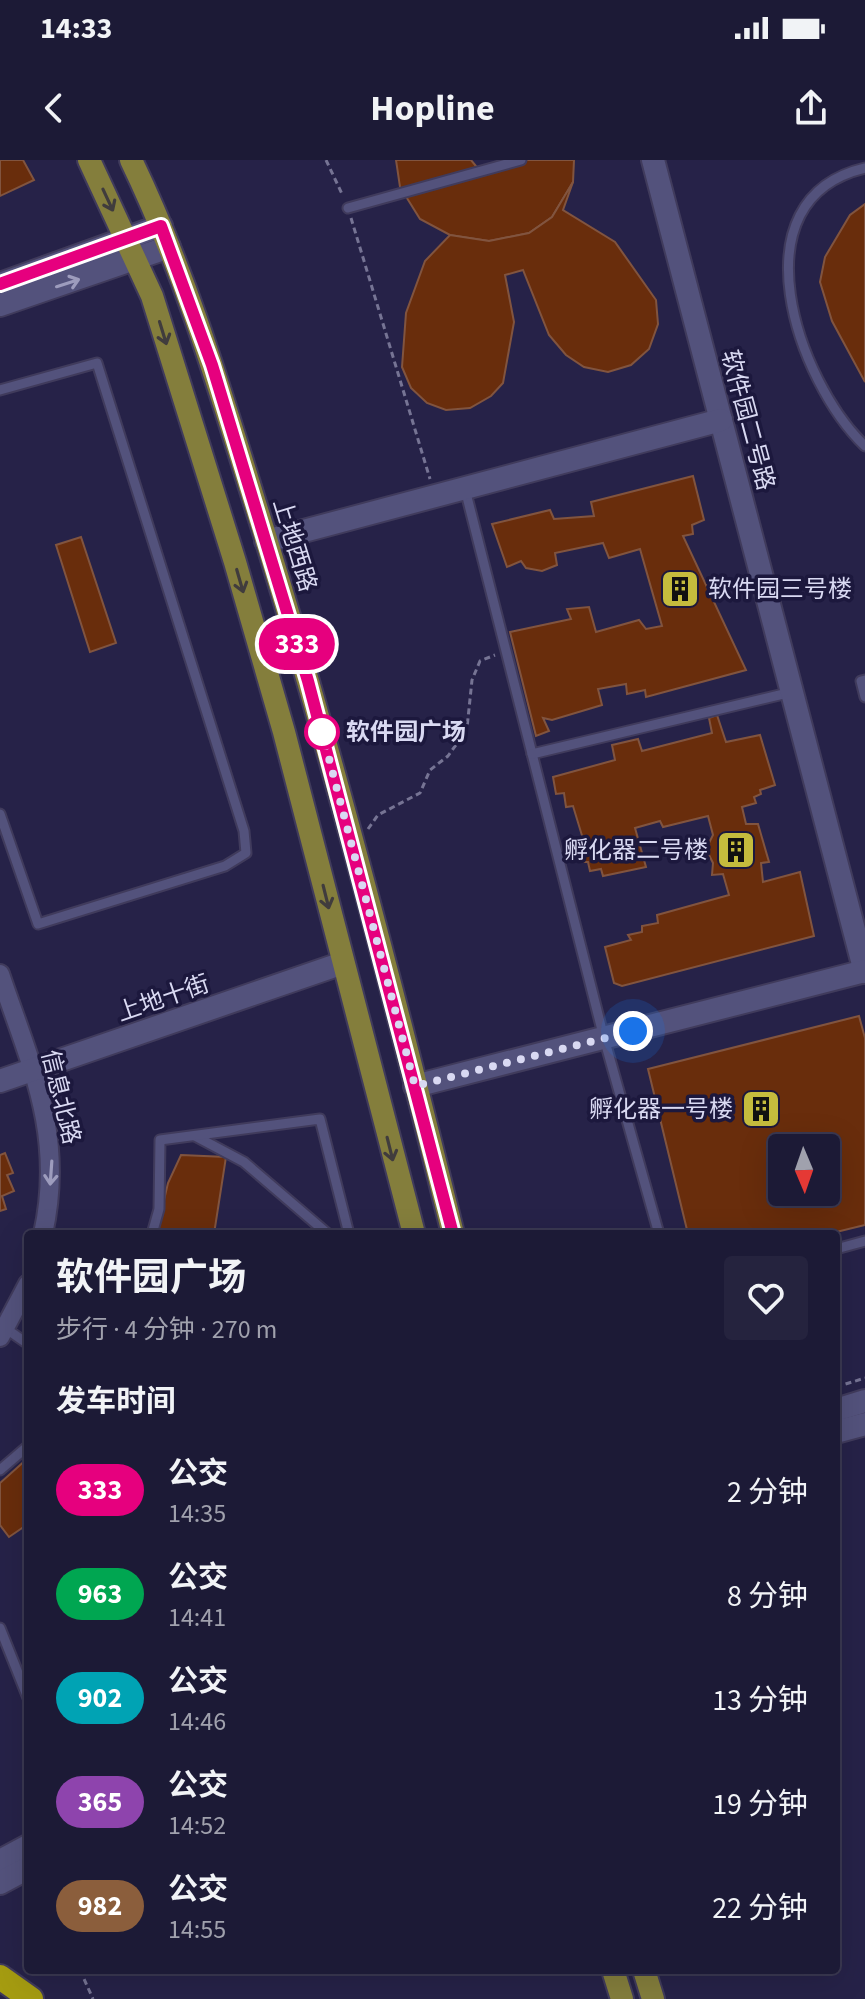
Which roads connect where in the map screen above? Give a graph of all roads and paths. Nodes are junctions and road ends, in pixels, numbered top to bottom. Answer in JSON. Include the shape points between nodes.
{"nodes":[{"id":1,"x":89,"y":160,"type":"edge"},
{"id":2,"x":131,"y":160,"type":"edge"},
{"id":3,"x":326,"y":160,"type":"edge"},
{"id":4,"x":521,"y":160,"type":"edge"},
{"id":5,"x":653,"y":160,"type":"edge"},
{"id":6,"x":863,"y":165,"type":"edge"},
{"id":7,"x":348,"y":208,"type":"junction"},
{"id":8,"x":165,"y":237,"type":"junction"},
{"id":9,"x":131,"y":250,"type":"junction"},
{"id":10,"x":0,"y":284,"type":"edge"},
{"id":11,"x":0,"y":305,"type":"edge"},
{"id":12,"x":0,"y":390,"type":"edge"},
{"id":13,"x":721,"y":420,"type":"junction"},
{"id":14,"x":865,"y":446,"type":"edge"},
{"id":15,"x":465,"y":489,"type":"junction"},
{"id":16,"x":435,"y":497,"type":"junction"},
{"id":17,"x":266,"y":541,"type":"junction"},
{"id":18,"x":506,"y":652,"type":"junction"},
{"id":19,"x":865,"y":680,"type":"edge"},
{"id":20,"x":792,"y":692,"type":"junction"},
{"id":21,"x":865,"y":697,"type":"edge"},
{"id":22,"x":532,"y":754,"type":"junction"},
{"id":23,"x":0,"y":814,"type":"edge"},
{"id":24,"x":363,"y":841,"type":"dead end"},
{"id":25,"x":343,"y":963,"type":"junction"},
{"id":26,"x":865,"y":972,"type":"edge"},
{"id":27,"x":0,"y":974,"type":"edge"},
{"id":28,"x":604,"y":1038,"type":"junction"},
{"id":29,"x":33,"y":1070,"type":"junction"},
{"id":30,"x":0,"y":1081,"type":"edge"},
{"id":31,"x":415,"y":1086,"type":"junction"},
{"id":32,"x":195,"y":1136,"type":"junction"},
{"id":33,"x":44,"y":1230,"type":"edge"},
{"id":34,"x":153,"y":1230,"type":"edge"},
{"id":35,"x":323,"y":1230,"type":"edge"},
{"id":36,"x":348,"y":1230,"type":"edge"},
{"id":37,"x":413,"y":1230,"type":"edge"},
{"id":38,"x":452,"y":1230,"type":"edge"},
{"id":39,"x":658,"y":1230,"type":"edge"},
{"id":40,"x":865,"y":1241,"type":"edge"},
{"id":41,"x":840,"y":1248,"type":"edge"},
{"id":42,"x":24,"y":1292,"type":"edge"},
{"id":43,"x":3,"y":1333,"type":"edge"},
{"id":44,"x":24,"y":1342,"type":"edge"},
{"id":45,"x":865,"y":1378,"type":"edge"},
{"id":46,"x":840,"y":1386,"type":"edge"},
{"id":47,"x":865,"y":1401,"type":"edge"},
{"id":48,"x":840,"y":1409,"type":"edge"},
{"id":49,"x":865,"y":1424,"type":"edge"},
{"id":50,"x":840,"y":1431,"type":"edge"},
{"id":51,"x":24,"y":1449,"type":"edge"},
{"id":52,"x":0,"y":1470,"type":"edge"},
{"id":53,"x":0,"y":1628,"type":"edge"},
{"id":54,"x":24,"y":1688,"type":"edge"},
{"id":55,"x":24,"y":1848,"type":"edge"},
{"id":56,"x":0,"y":1861,"type":"edge"},
{"id":57,"x":24,"y":1870,"type":"edge"},
{"id":58,"x":0,"y":1883,"type":"edge"},
{"id":59,"x":82,"y":1974,"type":"edge"},
{"id":60,"x":614,"y":1974,"type":"edge"},
{"id":61,"x":645,"y":1974,"type":"edge"},
{"id":62,"x":0,"y":1977,"type":"edge"},
{"id":63,"x":31,"y":1999,"type":"edge"},
{"id":64,"x":93,"y":1999,"type":"edge"},
{"id":65,"x":622,"y":1999,"type":"edge"},
{"id":66,"x":653,"y":1999,"type":"edge"}],
"edges":[{"from":1,"to":9,"type":"main road","one_way":true},
{"from":2,"to":8,"type":"main road","name":"上地西路"},
{"from":3,"to":7,"type":"path"},
{"from":4,"to":7,"type":"lane"},
{"from":5,"to":13,"type":"street","name":"软件园二号路"},
{"from":6,"to":14,"type":"lane","via":[[811,199],[795,227],[789,274],[796,321],[814,376],[834,413]]},
{"from":7,"to":16,"type":"path"},
{"from":8,"to":9,"type":"street"},
{"from":8,"to":17,"type":"main road","name":"上地西路","via":[[212,365]]},
{"from":9,"to":10,"type":"street"},
{"from":11,"to":9,"type":"street","one_way":true},
{"from":9,"to":25,"type":"main road","one_way":true,"via":[[152,296],[267,670]]},
{"from":12,"to":23,"type":"lane","via":[[97,363],[244,831],[246,853],[225,866],[38,924]]},
{"from":13,"to":15,"type":"street"},
{"from":13,"to":20,"type":"street","name":"软件园二号路"},
{"from":15,"to":16,"type":"street"},
{"from":15,"to":18,"type":"lane"},
{"from":16,"to":17,"type":"street"},
{"from":17,"to":31,"type":"main road","name":"上地西路"},
{"from":18,"to":22,"type":"lane"},
{"from":18,"to":24,"type":"path","via":[[480,661],[472,680],[467,728],[448,756],[430,770],[420,793],[378,815]]},
{"from":19,"to":21,"type":"lane"},
{"from":20,"to":22,"type":"lane"},
{"from":20,"to":26,"type":"street","name":"软件园二号路"},
{"from":22,"to":28,"type":"lane"},
{"from":25,"to":29,"type":"street","name":"上地十街"},
{"from":25,"to":37,"type":"main road","one_way":true},
{"from":26,"to":28,"type":"street"},
{"from":27,"to":29,"type":"street","name":"信息北路"},
{"from":28,"to":31,"type":"street"},
{"from":28,"to":39,"type":"lane"},
{"from":29,"to":30,"type":"street","name":"上地十街"},
{"from":29,"to":33,"type":"street","name":"信息北路","one_way":true,"via":[[50,1129],[52,1163]]},
{"from":31,"to":38,"type":"main road","name":"上地西路"},
{"from":32,"to":34,"type":"lane","via":[[160,1140],[159,1209]]},
{"from":32,"to":35,"type":"lane","via":[[244,1162]]},
{"from":32,"to":36,"type":"lane","via":[[320,1119]]},
{"from":40,"to":41,"type":"lane"},
{"from":42,"to":43,"type":"street"},
{"from":43,"to":44,"type":"lane"},
{"from":45,"to":46,"type":"path"},
{"from":47,"to":48,"type":"street"},
{"from":49,"to":50,"type":"street"},
{"from":51,"to":52,"type":"lane"},
{"from":53,"to":54,"type":"lane"},
{"from":55,"to":56,"type":"street"},
{"from":57,"to":58,"type":"street"},
{"from":59,"to":64,"type":"path"},
{"from":60,"to":65,"type":"main road"},
{"from":61,"to":66,"type":"main road"},
{"from":62,"to":63,"type":"highway"}]}
